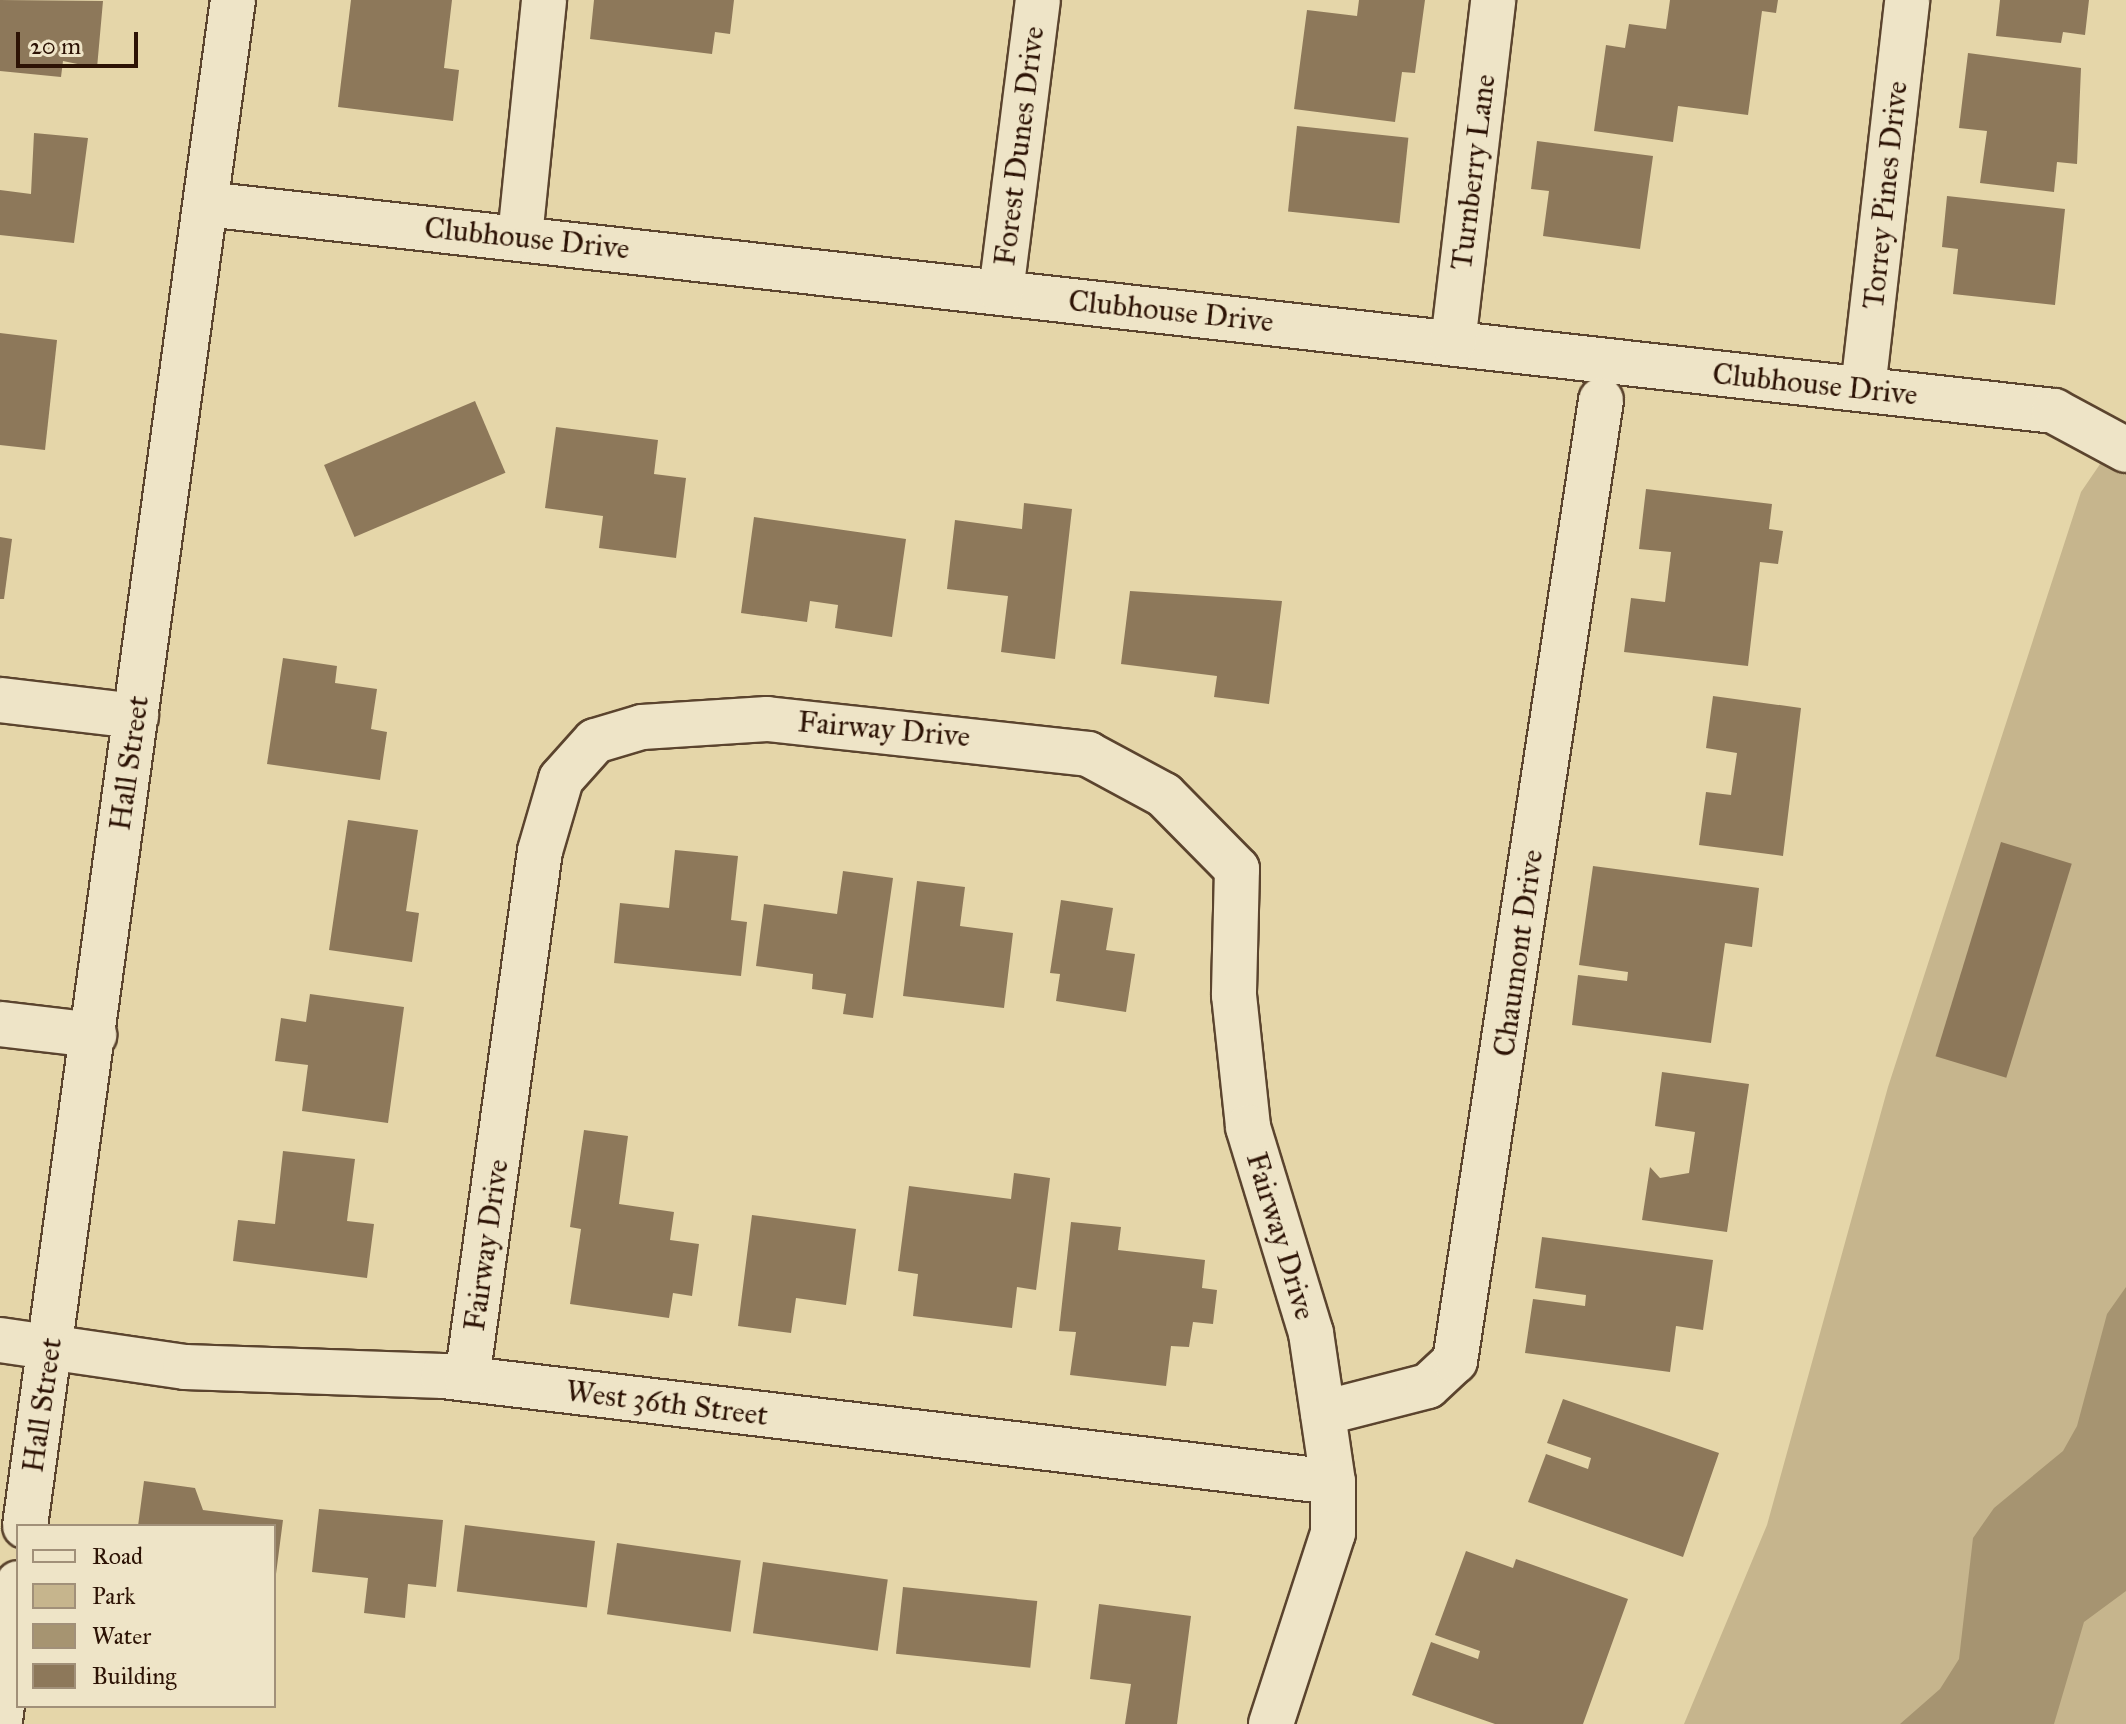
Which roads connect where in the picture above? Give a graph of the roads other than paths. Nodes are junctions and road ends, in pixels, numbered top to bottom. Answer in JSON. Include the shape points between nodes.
{"nodes":[{"id":1,"x":233,"y":0,"type":"edge"},
{"id":2,"x":544,"y":0,"type":"edge"},
{"id":3,"x":1038,"y":0,"type":"edge"},
{"id":4,"x":1493,"y":0,"type":"edge"},
{"id":5,"x":1907,"y":0,"type":"edge"},
{"id":6,"x":206,"y":204,"type":"junction"},
{"id":7,"x":520,"y":237,"type":"junction"},
{"id":8,"x":1001,"y":292,"type":"junction"},
{"id":9,"x":1453,"y":343,"type":"junction"},
{"id":10,"x":1863,"y":389,"type":"junction"},
{"id":11,"x":1601,"y":400,"type":"dead end"},
{"id":12,"x":2126,"y":450,"type":"edge"},
{"id":13,"x":0,"y":700,"type":"edge"},
{"id":14,"x":136,"y":716,"type":"junction"},
{"id":15,"x":0,"y":1024,"type":"edge"},
{"id":16,"x":94,"y":1035,"type":"junction"},
{"id":17,"x":0,"y":1340,"type":"edge"},
{"id":18,"x":50,"y":1346,"type":"junction"},
{"id":19,"x":467,"y":1379,"type":"junction"},
{"id":20,"x":1323,"y":1413,"type":"junction"},
{"id":21,"x":1333,"y":1482,"type":"junction"},
{"id":22,"x":25,"y":1524,"type":"edge"},
{"id":23,"x":16,"y":1595,"type":"edge"},
{"id":24,"x":4,"y":1666,"type":"edge"},
{"id":25,"x":0,"y":1720,"type":"edge"},
{"id":26,"x":1271,"y":1724,"type":"edge"}],
"edges":[{"from":1,"to":6,"type":"street","name":"Hall Street"},
{"from":2,"to":7,"type":"street"},
{"from":3,"to":8,"type":"street","name":"Forest Dunes Drive"},
{"from":4,"to":9,"type":"street","name":"Turnberry Lane"},
{"from":5,"to":10,"type":"street","name":"Torrey Pines Drive"},
{"from":6,"to":7,"type":"street","name":"Clubhouse Drive"},
{"from":6,"to":14,"type":"street","name":"Hall Street"},
{"from":7,"to":8,"type":"street","name":"Clubhouse Drive"},
{"from":8,"to":9,"type":"street","name":"Clubhouse Drive"},
{"from":9,"to":10,"type":"street","name":"Clubhouse Drive"},
{"from":10,"to":12,"type":"street","name":"Clubhouse Drive","via":[[2054,411]]},
{"from":11,"to":20,"type":"street","name":"Chaumont Drive","via":[[1455,1361],[1428,1386]]},
{"from":13,"to":14,"type":"street"},
{"from":14,"to":16,"type":"street","name":"Hall Street"},
{"from":15,"to":16,"type":"street"},
{"from":16,"to":18,"type":"street","name":"Hall Street"},
{"from":17,"to":18,"type":"street","name":"West 36th Street"},
{"from":18,"to":19,"type":"street","name":"West 36th Street","via":[[185,1367]]},
{"from":18,"to":22,"type":"street","name":"Hall Street"},
{"from":19,"to":20,"type":"street","name":"Fairway Drive","via":[[540,851],[561,779],[595,741],[631,730],[767,719],[1088,754],[1164,795],[1237,869],[1234,995],[1248,1127],[1311,1333]]},
{"from":19,"to":21,"type":"street","name":"West 36th Street"},
{"from":20,"to":21,"type":"street","name":"Fairway Drive"},
{"from":21,"to":26,"type":"street","via":[[1333,1533]]},
{"from":23,"to":24,"type":"street"},
{"from":24,"to":25,"type":"street"}]}
